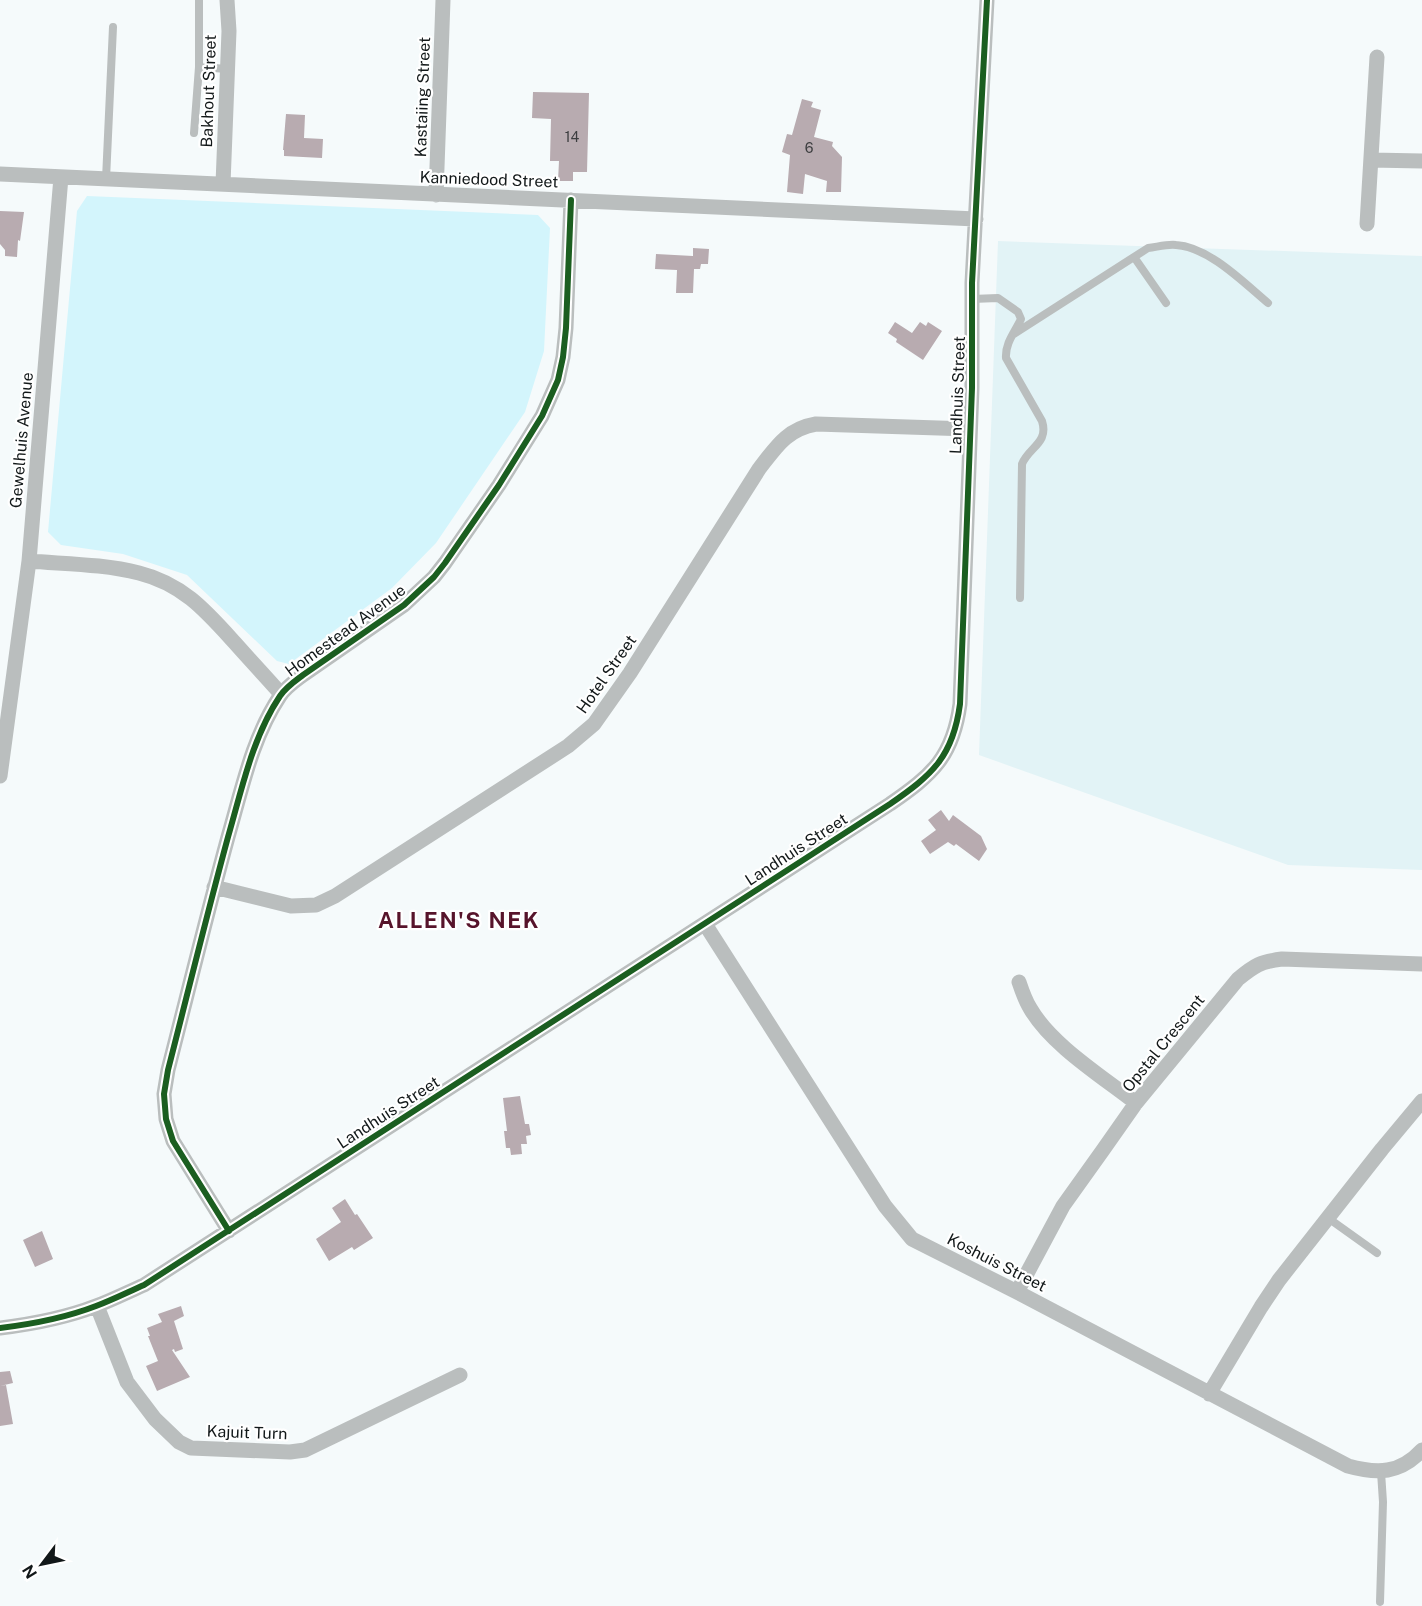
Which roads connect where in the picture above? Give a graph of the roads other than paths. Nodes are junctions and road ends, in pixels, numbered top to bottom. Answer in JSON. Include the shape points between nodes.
{"nodes":[{"id":1,"x":199,"y":0,"type":"edge"},
{"id":2,"x":227,"y":0,"type":"edge"},
{"id":3,"x":443,"y":0,"type":"edge"},
{"id":4,"x":987,"y":0,"type":"edge"},
{"id":5,"x":113,"y":27,"type":"dead end"},
{"id":6,"x":1377,"y":57,"type":"dead end"},
{"id":7,"x":200,"y":67,"type":"junction"},
{"id":8,"x":228,"y":69,"type":"junction"},
{"id":9,"x":194,"y":133,"type":"dead end"},
{"id":10,"x":1371,"y":160,"type":"junction"},
{"id":11,"x":1422,"y":161,"type":"edge"},
{"id":12,"x":0,"y":174,"type":"edge"},
{"id":13,"x":61,"y":177,"type":"junction"},
{"id":14,"x":106,"y":179,"type":"junction"},
{"id":15,"x":223,"y":184,"type":"junction"},
{"id":16,"x":436,"y":195,"type":"junction"},
{"id":17,"x":571,"y":200,"type":"junction"},
{"id":18,"x":976,"y":219,"type":"junction"},
{"id":19,"x":1367,"y":224,"type":"dead end"},
{"id":20,"x":1134,"y":257,"type":"junction"},
{"id":21,"x":972,"y":299,"type":"junction"},
{"id":22,"x":1166,"y":303,"type":"dead end"},
{"id":23,"x":1268,"y":303,"type":"dead end"},
{"id":24,"x":1012,"y":335,"type":"junction"},
{"id":25,"x":969,"y":429,"type":"junction"},
{"id":26,"x":29,"y":561,"type":"junction"},
{"id":27,"x":1020,"y":598,"type":"dead end"},
{"id":28,"x":281,"y":694,"type":"junction"},
{"id":29,"x":0,"y":776,"type":"edge"},
{"id":30,"x":214,"y":887,"type":"junction"},
{"id":31,"x":705,"y":924,"type":"junction"},
{"id":32,"x":1422,"y":964,"type":"edge"},
{"id":33,"x":1019,"y":982,"type":"dead end"},
{"id":34,"x":1422,"y":1101,"type":"edge"},
{"id":35,"x":1136,"y":1103,"type":"junction"},
{"id":36,"x":1328,"y":1218,"type":"junction"},
{"id":37,"x":229,"y":1231,"type":"junction"},
{"id":38,"x":1377,"y":1253,"type":"dead end"},
{"id":39,"x":1017,"y":1292,"type":"junction"},
{"id":40,"x":97,"y":1306,"type":"junction"},
{"id":41,"x":0,"y":1328,"type":"edge"},
{"id":42,"x":460,"y":1375,"type":"dead end"},
{"id":43,"x":1209,"y":1394,"type":"junction"},
{"id":44,"x":1422,"y":1450,"type":"edge"},
{"id":45,"x":1381,"y":1472,"type":"junction"},
{"id":46,"x":1380,"y":1602,"type":"dead end"}],
"edges":[{"from":1,"to":7,"type":"lane"},
{"from":2,"to":8,"type":"street","name":"Bakhout Street"},
{"from":3,"to":16,"type":"street","name":"Kastaiing Street"},
{"from":4,"to":18,"type":"street","name":"Landhuis Street"},
{"from":5,"to":14,"type":"lane"},
{"from":6,"to":10,"type":"street"},
{"from":7,"to":8,"type":"lane"},
{"from":7,"to":9,"type":"lane"},
{"from":8,"to":15,"type":"street","name":"Bakhout Street"},
{"from":10,"to":11,"type":"street"},
{"from":10,"to":19,"type":"street"},
{"from":12,"to":13,"type":"street","name":"Kanniedood Street"},
{"from":13,"to":14,"type":"street","name":"Kanniedood Street"},
{"from":13,"to":26,"type":"street","name":"Gewelhuis Avenue"},
{"from":14,"to":15,"type":"street","name":"Kanniedood Street"},
{"from":15,"to":16,"type":"street","name":"Kanniedood Street"},
{"from":16,"to":17,"type":"street","name":"Kanniedood Street"},
{"from":17,"to":18,"type":"street","name":"Kanniedood Street"},
{"from":17,"to":28,"type":"street","name":"Homestead Avenue","via":[[563,357],[554,389],[537,425],[434,577],[404,605]]},
{"from":18,"to":21,"type":"street","name":"Landhuis Street"},
{"from":20,"to":22,"type":"lane"},
{"from":20,"to":23,"type":"lane","via":[[1148,248],[1190,247],[1226,268]]},
{"from":20,"to":24,"type":"lane"},
{"from":21,"to":24,"type":"lane","via":[[998,298],[1018,312],[1022,319]]},
{"from":21,"to":25,"type":"street","name":"Landhuis Street"},
{"from":24,"to":27,"type":"lane","via":[[1006,358],[1044,427],[1040,441],[1022,464]]},
{"from":25,"to":30,"type":"street","name":"Hotel Street","via":[[816,424],[795,431],[759,469],[594,724],[568,746],[316,905],[291,906]]},
{"from":25,"to":31,"type":"street","name":"Landhuis Street","via":[[960,704],[945,754],[917,785]]},
{"from":26,"to":28,"type":"street","via":[[138,573],[179,589],[211,616]]},
{"from":26,"to":29,"type":"street","name":"Gewelhuis Avenue"},
{"from":28,"to":30,"type":"street","name":"Homestead Avenue","via":[[252,755]]},
{"from":30,"to":37,"type":"street","name":"Homestead Avenue","via":[[164,1094],[173,1142]]},
{"from":31,"to":37,"type":"street","name":"Landhuis Street"},
{"from":31,"to":39,"type":"street","name":"Koshuis Street","via":[[897,1223],[912,1239]]},
{"from":32,"to":35,"type":"street","name":"Opstal Crescent","via":[[1282,958],[1256,964],[1238,979]]},
{"from":33,"to":35,"type":"street","via":[[1044,1028]]},
{"from":34,"to":36,"type":"street"},
{"from":35,"to":39,"type":"street","name":"Opstal Crescent","via":[[1063,1206]]},
{"from":36,"to":38,"type":"lane"},
{"from":36,"to":43,"type":"street","via":[[1273,1289]]},
{"from":37,"to":40,"type":"street","name":"Landhuis Street","via":[[144,1285]]},
{"from":39,"to":43,"type":"street","name":"Koshuis Street"},
{"from":40,"to":41,"type":"street","name":"Landhuis Street","via":[[64,1317]]},
{"from":40,"to":42,"type":"street","name":"Kajuit Turn","via":[[127,1382],[155,1419],[191,1448],[304,1450]]},
{"from":43,"to":45,"type":"street","name":"Koshuis Street","via":[[1348,1466]]},
{"from":44,"to":45,"type":"street","name":"Koshuis Street","via":[[1405,1465]]},
{"from":45,"to":46,"type":"lane"}]}
